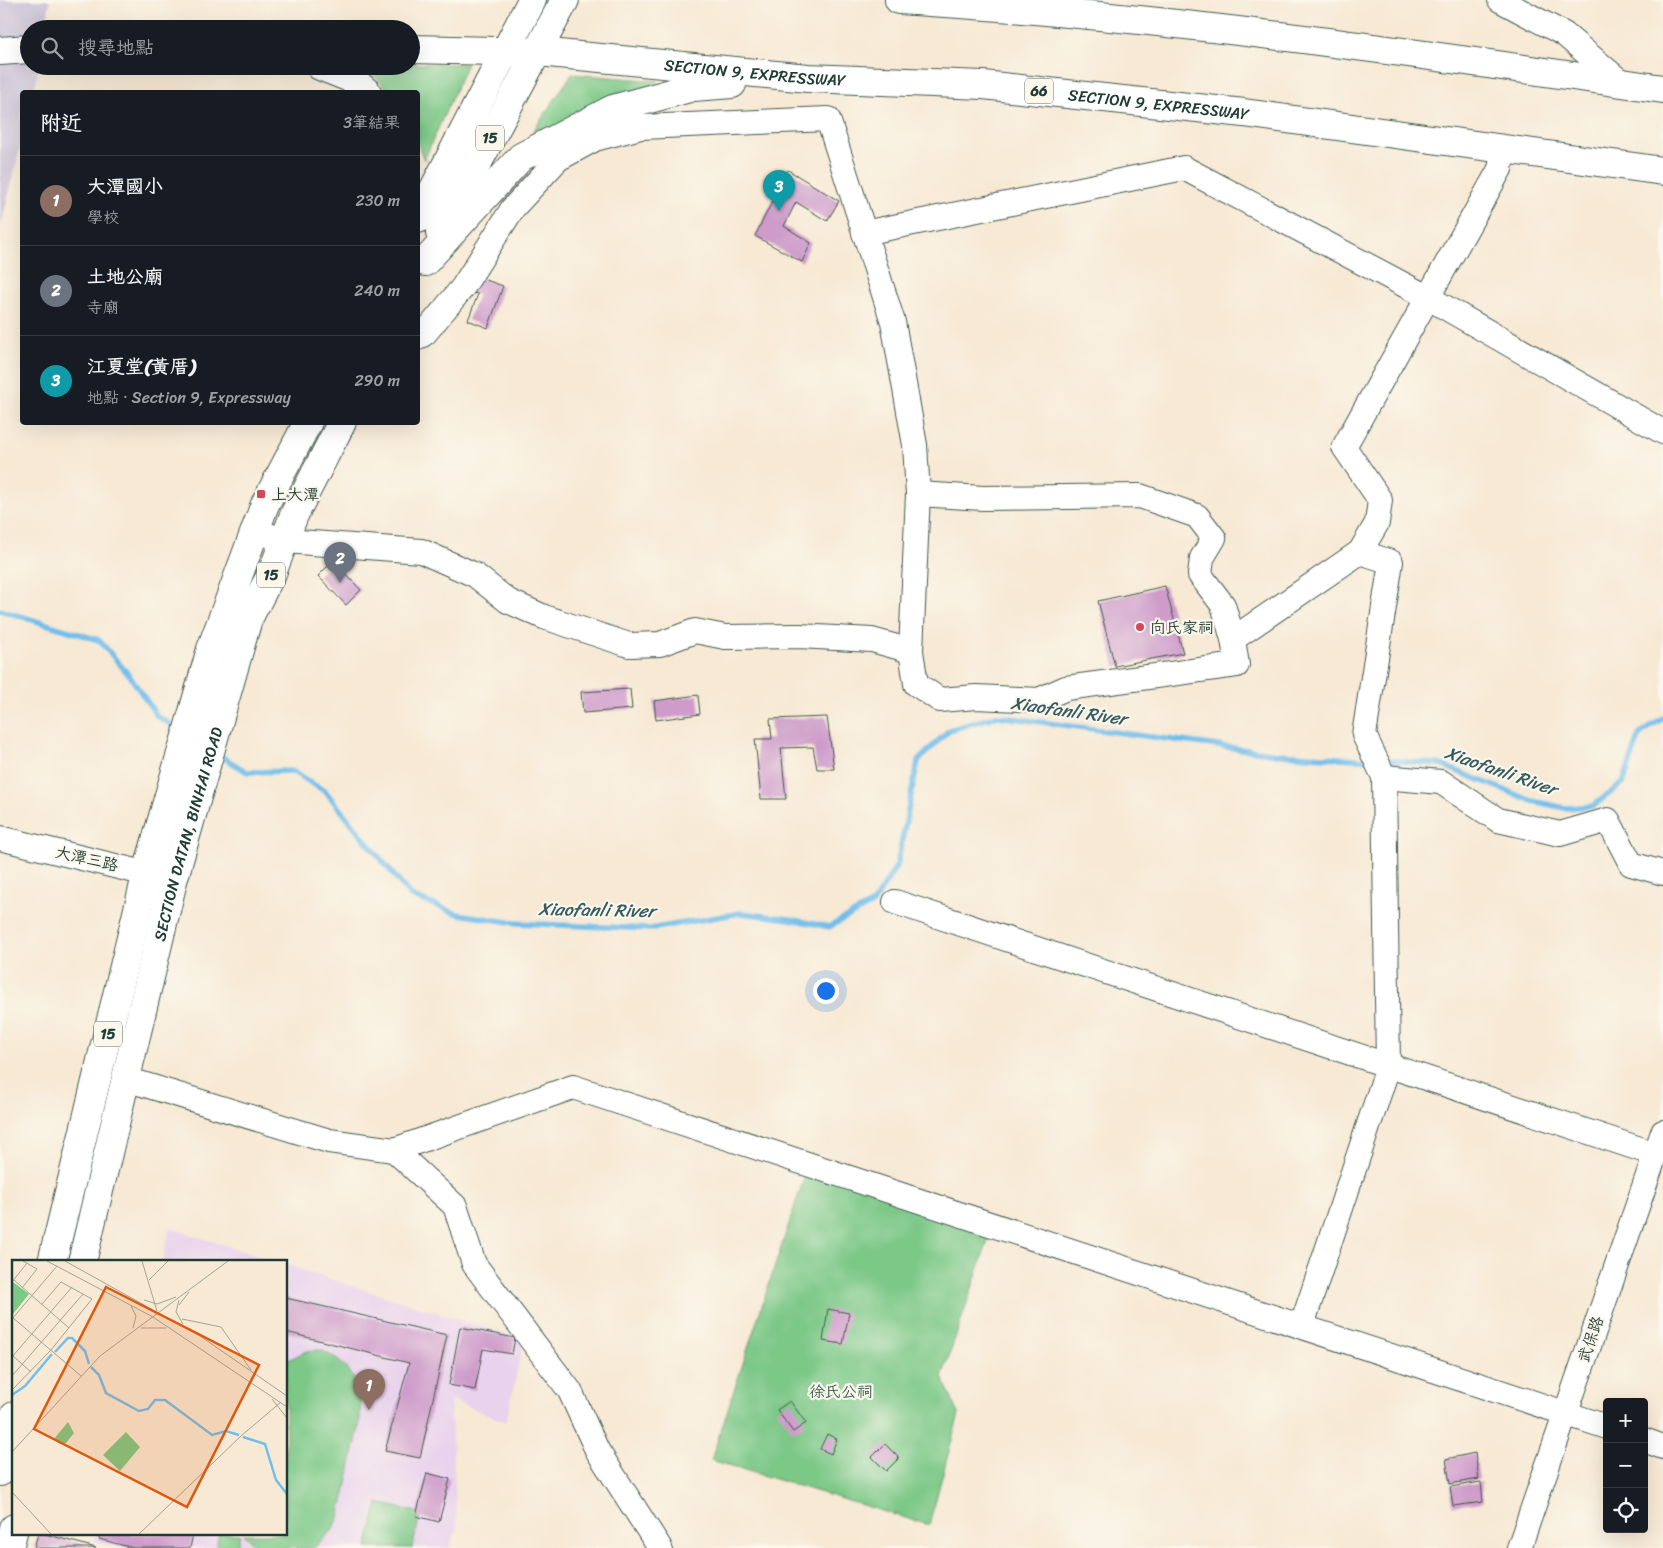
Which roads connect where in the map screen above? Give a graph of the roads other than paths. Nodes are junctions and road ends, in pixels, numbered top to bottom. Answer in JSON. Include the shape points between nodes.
{"nodes":[{"id":1,"x":532,"y":0,"type":"edge"},
{"id":2,"x":565,"y":0,"type":"edge"},
{"id":3,"x":898,"y":0,"type":"edge"},
{"id":4,"x":1500,"y":0,"type":"edge"},
{"id":5,"x":420,"y":49,"type":"edge"},
{"id":6,"x":20,"y":50,"type":"edge"},
{"id":7,"x":0,"y":51,"type":"edge"},
{"id":8,"x":504,"y":51,"type":"junction"},
{"id":9,"x":538,"y":52,"type":"junction"},
{"id":10,"x":342,"y":75,"type":"edge"},
{"id":11,"x":808,"y":78,"type":"junction"},
{"id":12,"x":1622,"y":83,"type":"junction"},
{"id":13,"x":1663,"y":89,"type":"edge"},
{"id":14,"x":365,"y":90,"type":"edge"},
{"id":15,"x":1504,"y":148,"type":"junction"},
{"id":16,"x":1663,"y":171,"type":"edge"},
{"id":17,"x":420,"y":214,"type":"edge"},
{"id":18,"x":864,"y":233,"type":"junction"},
{"id":19,"x":421,"y":269,"type":"edge"},
{"id":20,"x":1427,"y":297,"type":"junction"},
{"id":21,"x":420,"y":337,"type":"edge"},
{"id":22,"x":306,"y":425,"type":"edge"},
{"id":23,"x":340,"y":425,"type":"edge"},
{"id":24,"x":1663,"y":432,"type":"edge"},
{"id":25,"x":918,"y":494,"type":"junction"},
{"id":26,"x":255,"y":530,"type":"junction"},
{"id":27,"x":285,"y":540,"type":"junction"},
{"id":28,"x":1360,"y":552,"type":"junction"},
{"id":29,"x":1233,"y":638,"type":"junction"},
{"id":30,"x":911,"y":651,"type":"junction"},
{"id":31,"x":202,"y":727,"type":"junction"},
{"id":32,"x":1384,"y":776,"type":"junction"},
{"id":33,"x":0,"y":838,"type":"edge"},
{"id":34,"x":147,"y":872,"type":"junction"},
{"id":35,"x":1663,"y":873,"type":"edge"},
{"id":36,"x":173,"y":881,"type":"junction"},
{"id":37,"x":894,"y":902,"type":"dead end"},
{"id":38,"x":1388,"y":1067,"type":"junction"},
{"id":39,"x":126,"y":1079,"type":"junction"},
{"id":40,"x":1663,"y":1132,"type":"edge"},
{"id":41,"x":394,"y":1150,"type":"junction"},
{"id":42,"x":1655,"y":1154,"type":"junction"},
{"id":43,"x":52,"y":1260,"type":"edge"},
{"id":44,"x":82,"y":1260,"type":"edge"},
{"id":45,"x":1302,"y":1325,"type":"junction"},
{"id":46,"x":1564,"y":1412,"type":"junction"},
{"id":47,"x":12,"y":1424,"type":"edge"},
{"id":48,"x":1603,"y":1426,"type":"edge"},
{"id":49,"x":1648,"y":1441,"type":"edge"},
{"id":50,"x":1663,"y":1446,"type":"edge"},
{"id":51,"x":0,"y":1472,"type":"edge"},
{"id":52,"x":12,"y":1535,"type":"edge"},
{"id":53,"x":8,"y":1548,"type":"edge"},
{"id":54,"x":660,"y":1548,"type":"edge"},
{"id":55,"x":1518,"y":1548,"type":"edge"}],
"edges":[{"from":1,"to":8,"type":"main road","number":"15"},
{"from":2,"to":9,"type":"main road","number":"15"},
{"from":3,"to":12,"type":"main road","via":[[1020,7],[1169,22]]},
{"from":4,"to":12,"type":"street","via":[[1564,34]]},
{"from":5,"to":8,"type":"main road","name":"SECTION 9, EXPRESSWAY","number":"66"},
{"from":6,"to":7,"type":"main road"},
{"from":8,"to":9,"type":"main road","name":"SECTION 9, EXPRESSWAY","number":"66"},
{"from":8,"to":17,"type":"main road","number":"15"},
{"from":9,"to":11,"type":"main road","name":"SECTION 9, EXPRESSWAY","number":"66"},
{"from":9,"to":19,"type":"main road","number":"15"},
{"from":10,"to":14,"type":"main road"},
{"from":11,"to":15,"type":"main road","name":"SECTION 9, EXPRESSWAY","number":"66","via":[[983,86],[1244,113]]},
{"from":11,"to":19,"type":"main road","via":[[693,86],[613,108],[521,157]]},
{"from":12,"to":13,"type":"main road"},
{"from":15,"to":16,"type":"main road","name":"SECTION 9, EXPRESSWAY","number":"66"},
{"from":15,"to":20,"type":"street","via":[[1500,169]]},
{"from":18,"to":20,"type":"street","via":[[1184,168]]},
{"from":18,"to":21,"type":"street","via":[[828,119],[641,127],[595,139],[558,159],[513,208],[463,287]]},
{"from":18,"to":25,"type":"street","via":[[893,322],[915,445]]},
{"from":20,"to":24,"type":"street"},
{"from":20,"to":28,"type":"street","via":[[1344,447],[1380,500],[1377,523]]},
{"from":22,"to":26,"type":"main road","name":"SECTION DATAN, BINHAI ROAD","number":"15"},
{"from":23,"to":27,"type":"main road","name":"SECTION DATAN, BINHAI ROAD","number":"15","via":[[294,515]]},
{"from":25,"to":29,"type":"street","via":[[983,498],[1140,496],[1197,516],[1214,538],[1202,558],[1200,575],[1223,605]]},
{"from":25,"to":30,"type":"street"},
{"from":26,"to":27,"type":"street"},
{"from":26,"to":31,"type":"main road","name":"SECTION DATAN, BINHAI ROAD","number":"15","via":[[211,649]]},
{"from":27,"to":30,"type":"street","via":[[421,551],[475,575],[508,601],[544,617],[629,645],[660,644],[695,632],[724,637],[799,636],[872,640]]},
{"from":27,"to":31,"type":"main road","name":"SECTION DATAN, BINHAI ROAD","number":"15"},
{"from":28,"to":29,"type":"street"},
{"from":28,"to":32,"type":"street","via":[[1391,562],[1364,735]]},
{"from":29,"to":30,"type":"street","via":[[1237,665],[1066,688],[1039,700],[976,697],[940,700],[916,684]]},
{"from":31,"to":34,"type":"main road","name":"SECTION DATAN, BINHAI ROAD","number":"15","via":[[166,807]]},
{"from":31,"to":36,"type":"main road","name":"SECTION DATAN, BINHAI ROAD","number":"15","via":[[190,817]]},
{"from":32,"to":35,"type":"street","via":[[1441,782],[1498,820],[1560,834],[1608,820],[1631,864]]},
{"from":32,"to":38,"type":"street"},
{"from":33,"to":34,"type":"street","name":"大潭三路"},
{"from":34,"to":36,"type":"street","name":"大潭三路"},
{"from":34,"to":43,"type":"main road","name":"SECTION DATAN, BINHAI ROAD","number":"15"},
{"from":36,"to":39,"type":"main road","name":"SECTION DATAN, BINHAI ROAD","number":"15"},
{"from":37,"to":38,"type":"street"},
{"from":38,"to":42,"type":"street"},
{"from":38,"to":45,"type":"street"},
{"from":39,"to":41,"type":"street","via":[[329,1141]]},
{"from":39,"to":44,"type":"main road","name":"SECTION DATAN, BINHAI ROAD","number":"15"},
{"from":40,"to":42,"type":"street","name":"武保路"},
{"from":41,"to":45,"type":"street","via":[[573,1087]]},
{"from":41,"to":54,"type":"street","via":[[454,1206],[474,1264],[570,1390],[597,1450]]},
{"from":42,"to":46,"type":"street","name":"武保路"},
{"from":45,"to":46,"type":"street"},
{"from":46,"to":48,"type":"street"},
{"from":46,"to":55,"type":"street","name":"武保路"},
{"from":47,"to":51,"type":"main road"},
{"from":49,"to":50,"type":"street"},
{"from":52,"to":53,"type":"main road"}]}
